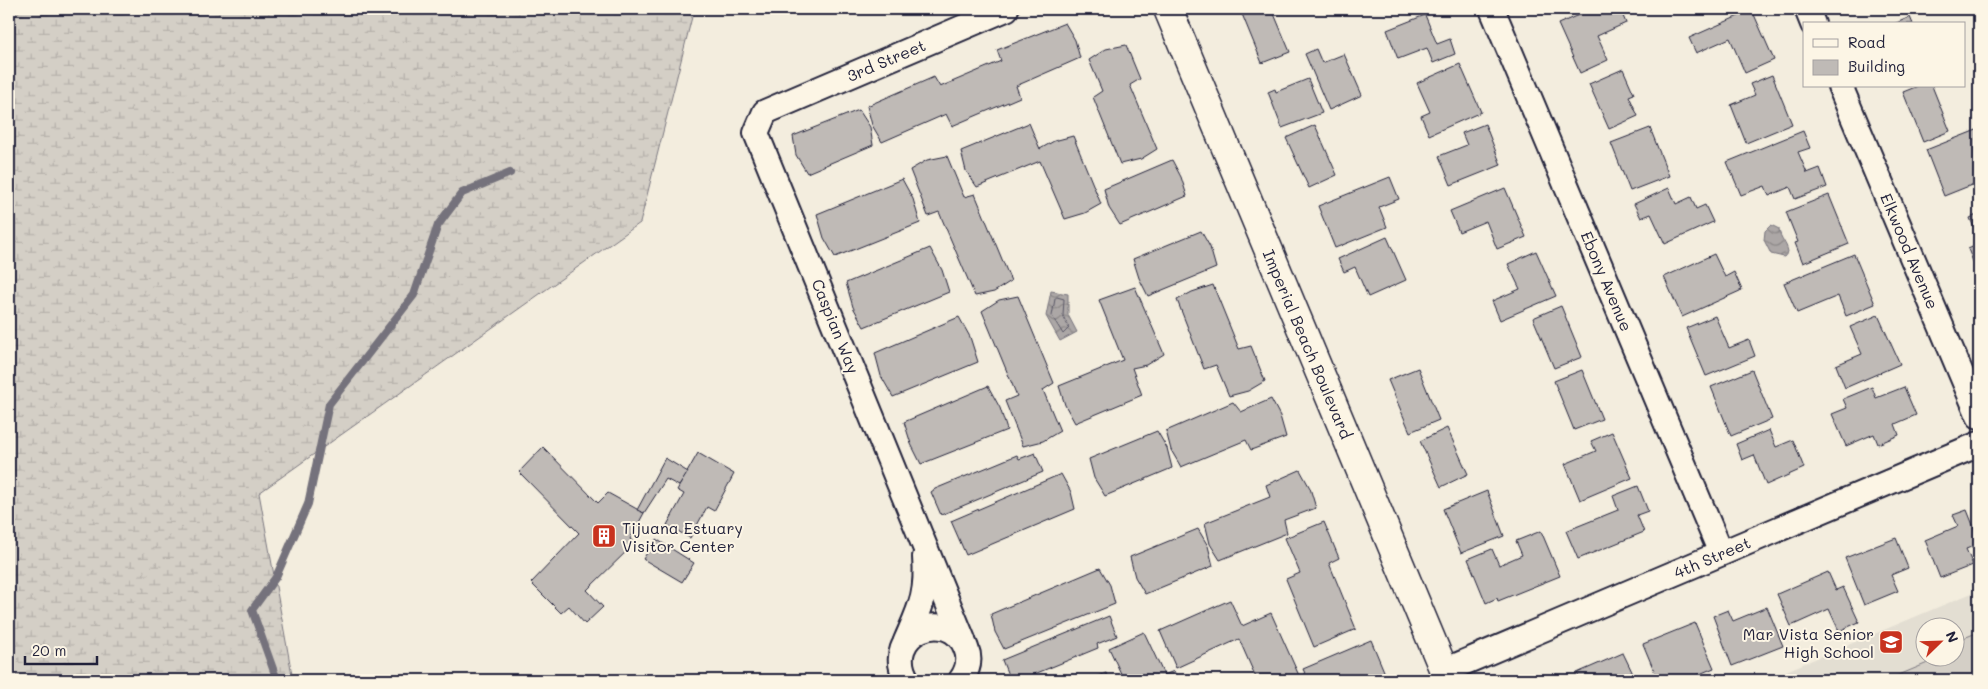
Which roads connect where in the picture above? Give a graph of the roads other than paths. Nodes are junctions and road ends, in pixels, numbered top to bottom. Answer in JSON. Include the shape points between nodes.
{"nodes":[{"id":1,"x":1006,"y":9,"type":"edge"},
{"id":2,"x":1168,"y":9,"type":"edge"},
{"id":3,"x":1492,"y":9,"type":"edge"},
{"id":4,"x":1807,"y":9,"type":"edge"},
{"id":5,"x":1812,"y":22,"type":"edge"},
{"id":6,"x":1841,"y":88,"type":"edge"},
{"id":7,"x":765,"y":112,"type":"joint"},
{"id":8,"x":1979,"y":416,"type":"edge"},
{"id":9,"x":1979,"y":444,"type":"edge"},
{"id":10,"x":924,"y":541,"type":"junction"},
{"id":11,"x":1721,"y":553,"type":"junction"},
{"id":12,"x":906,"y":642,"type":"junction"},
{"id":13,"x":966,"y":648,"type":"junction"},
{"id":14,"x":1446,"y":676,"type":"edge"},
{"id":15,"x":907,"y":680,"type":"edge"},
{"id":16,"x":962,"y":680,"type":"edge"},
{"id":17,"x":981,"y":680,"type":"edge"}],
"edges":[{"from":1,"to":7,"type":"street","name":"3rd Street"},
{"from":2,"to":14,"type":"main road","name":"Imperial Beach Boulevard"},
{"from":3,"to":11,"type":"street","name":"Ebony Avenue"},
{"from":4,"to":5,"type":"street"},
{"from":6,"to":8,"type":"street","name":"Elkwood Avenue"},
{"from":7,"to":10,"type":"street","name":"Caspian Way","via":[[756,133]]},
{"from":9,"to":11,"type":"street","name":"4th Street"},
{"from":10,"to":12,"type":"street","name":"Caspian Way","via":[[927,584]]},
{"from":10,"to":13,"type":"street","name":"Caspian Way"},
{"from":11,"to":14,"type":"street","name":"4th Street"},
{"from":12,"to":13,"type":"street","via":[[923,628],[933,626],[944,628]]},
{"from":12,"to":15,"type":"street","name":"Caspian Way","via":[[900,662]]},
{"from":13,"to":16,"type":"street","via":[[966,673]]},
{"from":13,"to":17,"type":"street","name":"Caspian Way"}]}
